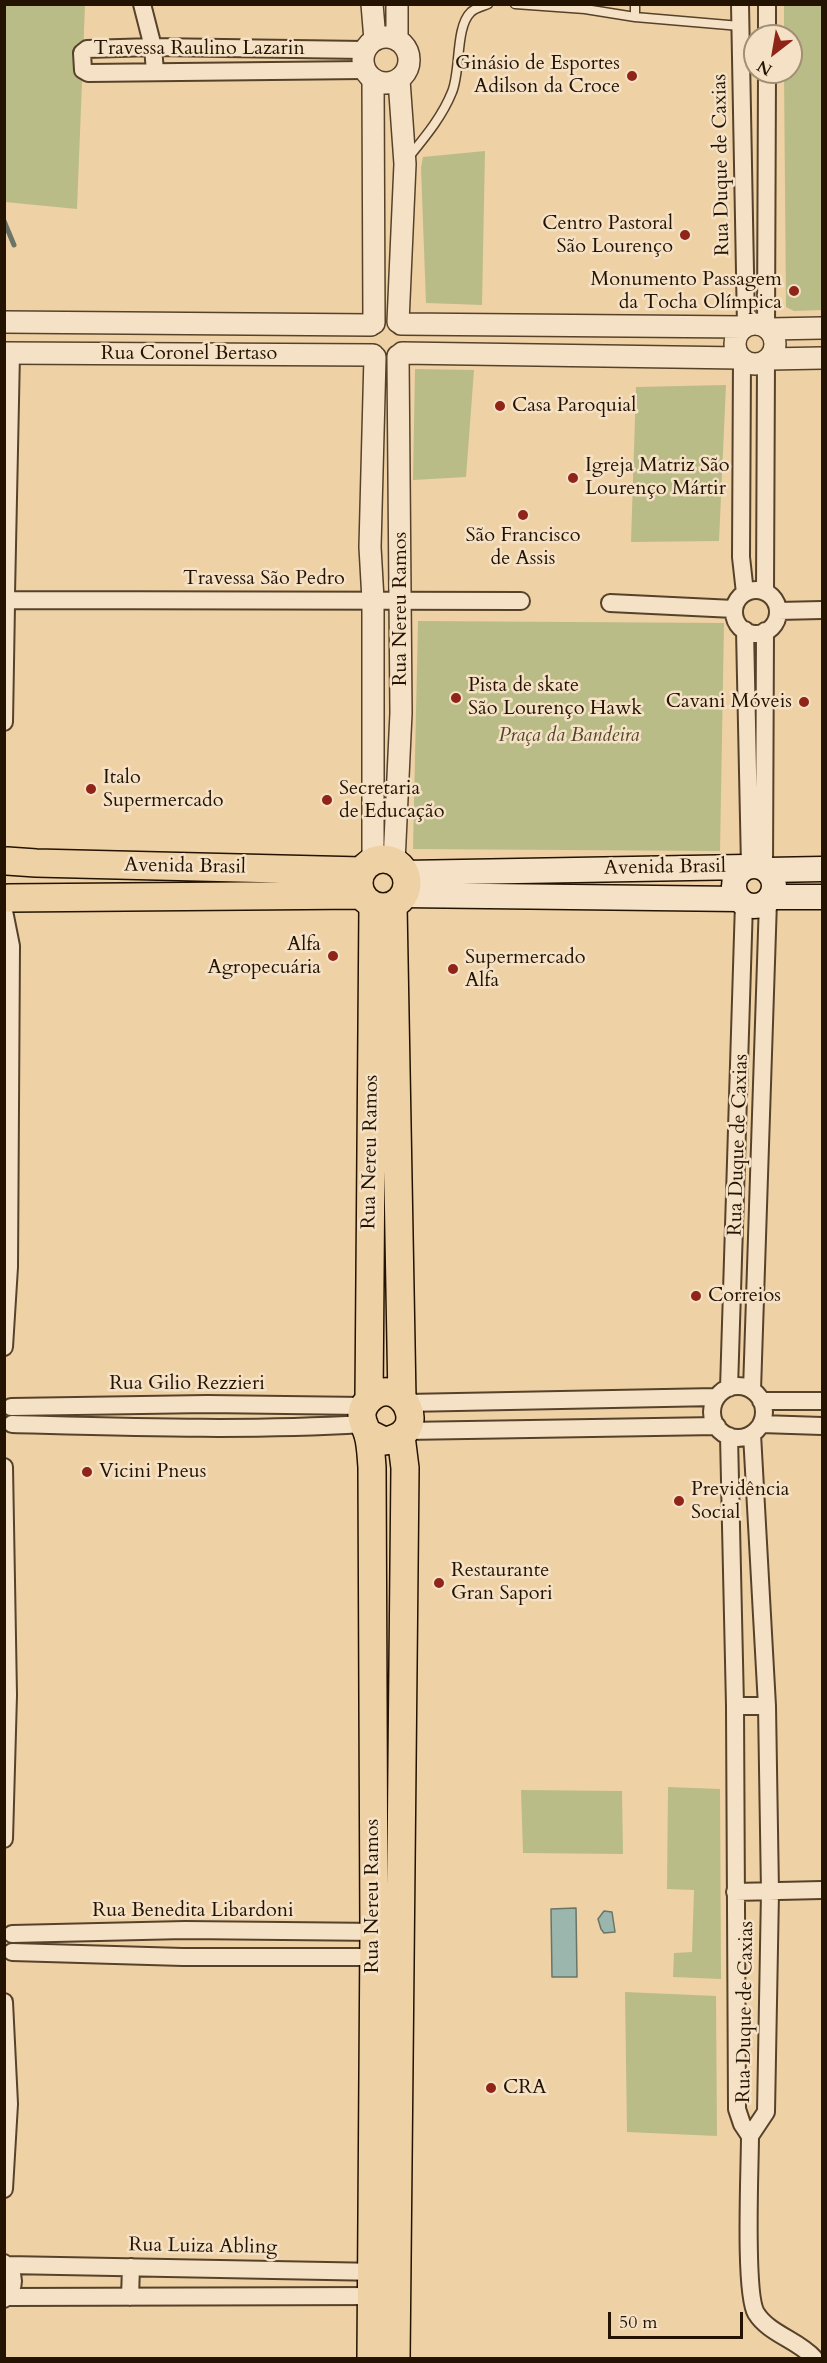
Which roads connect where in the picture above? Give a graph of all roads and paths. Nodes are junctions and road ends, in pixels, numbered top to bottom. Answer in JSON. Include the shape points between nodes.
{"nodes":[{"id":1,"x":142,"y":4,"type":"edge"},
{"id":2,"x":372,"y":4,"type":"edge"},
{"id":3,"x":397,"y":4,"type":"edge"},
{"id":4,"x":488,"y":4,"type":"edge"},
{"id":5,"x":515,"y":4,"type":"edge"},
{"id":6,"x":635,"y":4,"type":"edge"},
{"id":7,"x":740,"y":4,"type":"edge"},
{"id":8,"x":767,"y":4,"type":"edge"},
{"id":9,"x":635,"y":17,"type":"junction"},
{"id":10,"x":767,"y":24,"type":"edge"},
{"id":11,"x":740,"y":27,"type":"junction"},
{"id":12,"x":397,"y":40,"type":"junction"},
{"id":13,"x":153,"y":47,"type":"junction"},
{"id":14,"x":369,"y":60,"type":"junction"},
{"id":15,"x":155,"y":72,"type":"junction"},
{"id":16,"x":399,"y":80,"type":"junction"},
{"id":17,"x":766,"y":84,"type":"edge"},
{"id":18,"x":405,"y":164,"type":"junction"},
{"id":19,"x":4,"y":322,"type":"edge"},
{"id":20,"x":190,"y":323,"type":"junction"},
{"id":21,"x":399,"y":323,"type":"junction"},
{"id":22,"x":372,"y":324,"type":"junction"},
{"id":23,"x":756,"y":327,"type":"junction"},
{"id":24,"x":822,"y":328,"type":"edge"},
{"id":25,"x":8,"y":353,"type":"edge"},
{"id":26,"x":189,"y":354,"type":"junction"},
{"id":27,"x":400,"y":355,"type":"junction"},
{"id":28,"x":374,"y":356,"type":"junction"},
{"id":29,"x":822,"y":358,"type":"edge"},
{"id":30,"x":741,"y":359,"type":"junction"},
{"id":31,"x":767,"y":360,"type":"junction"},
{"id":32,"x":765,"y":592,"type":"junction"},
{"id":33,"x":745,"y":593,"type":"junction"},
{"id":34,"x":6,"y":600,"type":"edge"},
{"id":35,"x":373,"y":600,"type":"junction"},
{"id":36,"x":401,"y":600,"type":"junction"},
{"id":37,"x":521,"y":601,"type":"dead end"},
{"id":38,"x":610,"y":603,"type":"dead end"},
{"id":39,"x":734,"y":609,"type":"junction"},
{"id":40,"x":778,"y":610,"type":"junction"},
{"id":41,"x":822,"y":610,"type":"edge"},
{"id":42,"x":745,"y":630,"type":"junction"},
{"id":43,"x":765,"y":631,"type":"junction"},
{"id":44,"x":372,"y":711,"type":"junction"},
{"id":45,"x":401,"y":713,"type":"junction"},
{"id":46,"x":4,"y":722,"type":"edge"},
{"id":47,"x":6,"y":860,"type":"edge"},
{"id":48,"x":757,"y":868,"type":"junction"},
{"id":49,"x":822,"y":869,"type":"edge"},
{"id":50,"x":383,"y":883,"type":"junction"},
{"id":51,"x":822,"y":897,"type":"edge"},
{"id":52,"x":756,"y":900,"type":"junction"},
{"id":53,"x":6,"y":903,"type":"edge"},
{"id":54,"x":7,"y":1267,"type":"edge"},
{"id":55,"x":4,"y":1347,"type":"edge"},
{"id":56,"x":722,"y":1393,"type":"junction"},
{"id":57,"x":757,"y":1395,"type":"junction"},
{"id":58,"x":404,"y":1401,"type":"junction"},
{"id":59,"x":822,"y":1401,"type":"edge"},
{"id":60,"x":8,"y":1403,"type":"edge"},
{"id":61,"x":366,"y":1416,"type":"junction"},
{"id":62,"x":822,"y":1426,"type":"edge"},
{"id":63,"x":8,"y":1429,"type":"edge"},
{"id":64,"x":757,"y":1429,"type":"junction"},
{"id":65,"x":723,"y":1431,"type":"junction"},
{"id":66,"x":403,"y":1433,"type":"junction"},
{"id":67,"x":4,"y":1467,"type":"edge"},
{"id":68,"x":6,"y":1695,"type":"edge"},
{"id":69,"x":735,"y":1706,"type":"junction"},
{"id":70,"x":767,"y":1707,"type":"junction"},
{"id":71,"x":4,"y":1839,"type":"edge"},
{"id":72,"x":822,"y":1890,"type":"edge"},
{"id":73,"x":735,"y":1892,"type":"junction"},
{"id":74,"x":770,"y":1892,"type":"junction"},
{"id":75,"x":8,"y":1930,"type":"edge"},
{"id":76,"x":185,"y":1930,"type":"junction"},
{"id":77,"x":374,"y":1944,"type":"junction"},
{"id":78,"x":400,"y":1945,"type":"junction"},
{"id":79,"x":8,"y":1956,"type":"edge"},
{"id":80,"x":183,"y":1957,"type":"junction"},
{"id":81,"x":4,"y":2002,"type":"edge"},
{"id":82,"x":7,"y":2104,"type":"edge"},
{"id":83,"x":750,"y":2136,"type":"junction"},
{"id":84,"x":4,"y":2189,"type":"edge"},
{"id":85,"x":6,"y":2264,"type":"edge"},
{"id":86,"x":131,"y":2267,"type":"junction"},
{"id":87,"x":371,"y":2284,"type":"junction"},
{"id":88,"x":398,"y":2284,"type":"junction"},
{"id":89,"x":130,"y":2297,"type":"junction"},
{"id":90,"x":6,"y":2298,"type":"edge"},
{"id":91,"x":371,"y":2358,"type":"edge"},
{"id":92,"x":396,"y":2358,"type":"edge"},
{"id":93,"x":814,"y":2358,"type":"edge"}],
"edges":[{"from":1,"to":13,"type":"street"},
{"from":2,"to":14,"type":"street"},
{"from":3,"to":12,"type":"street"},
{"from":4,"to":18,"type":"lane","via":[[472,11],[463,24],[453,89],[443,113]]},
{"from":5,"to":9,"type":"lane"},
{"from":6,"to":9,"type":"lane"},
{"from":7,"to":11,"type":"street","name":"Rua Duque de Caxias"},
{"from":8,"to":10,"type":"street"},
{"from":9,"to":11,"type":"lane"},
{"from":11,"to":23,"type":"street","name":"Rua Duque de Caxias"},
{"from":12,"to":14,"type":"street","via":[[390,37]]},
{"from":12,"to":16,"type":"street","via":[[409,57],[407,70]]},
{"from":13,"to":14,"type":"street","name":"Travessa Raulino Lazarin"},
{"from":13,"to":15,"type":"street"},
{"from":13,"to":15,"type":"street","name":"Travessa Raulino Lazarin","via":[[84,50],[83,70]]},
{"from":14,"to":15,"type":"street","name":"Travessa Raulino Lazarin"},
{"from":14,"to":16,"type":"street","via":[[386,84]]},
{"from":14,"to":22,"type":"street"},
{"from":16,"to":18,"type":"street"},
{"from":17,"to":23,"type":"street"},
{"from":18,"to":21,"type":"street"},
{"from":19,"to":20,"type":"street","name":"Rua Coronel Bertaso"},
{"from":20,"to":22,"type":"street","name":"Rua Coronel Bertaso"},
{"from":20,"to":26,"type":"street"},
{"from":21,"to":22,"type":"street","via":[[382,319]]},
{"from":21,"to":23,"type":"street"},
{"from":21,"to":27,"type":"street","via":[[407,335]]},
{"from":22,"to":28,"type":"street","via":[[365,337]]},
{"from":23,"to":24,"type":"street"},
{"from":23,"to":30,"type":"street","via":[[738,331],[734,342]]},
{"from":23,"to":31,"type":"street","via":[[775,344]]},
{"from":25,"to":26,"type":"street","name":"Rua Coronel Bertaso"},
{"from":25,"to":34,"type":"street"},
{"from":26,"to":28,"type":"street","name":"Rua Coronel Bertaso"},
{"from":27,"to":28,"type":"street","via":[[385,360]]},
{"from":27,"to":30,"type":"street"},
{"from":27,"to":36,"type":"street","name":"Rua Nereu Ramos"},
{"from":28,"to":35,"type":"street","name":"Rua Nereu Ramos","via":[[370,547]]},
{"from":29,"to":31,"type":"street"},
{"from":30,"to":31,"type":"street","via":[[754,364]]},
{"from":30,"to":33,"type":"street","via":[[741,557]]},
{"from":31,"to":32,"type":"street"},
{"from":32,"to":33,"type":"street"},
{"from":32,"to":40,"type":"street"},
{"from":33,"to":39,"type":"street"},
{"from":34,"to":35,"type":"street","name":"Travessa São Pedro"},
{"from":34,"to":46,"type":"street"},
{"from":35,"to":36,"type":"street","name":"Travessa São Pedro"},
{"from":35,"to":44,"type":"street","name":"Rua Nereu Ramos"},
{"from":36,"to":37,"type":"street","name":"Travessa São Pedro"},
{"from":36,"to":45,"type":"street","name":"Rua Nereu Ramos"},
{"from":38,"to":39,"type":"street"},
{"from":39,"to":42,"type":"street","via":[[737,622]]},
{"from":40,"to":41,"type":"street"},
{"from":40,"to":43,"type":"street","via":[[774,623]]},
{"from":42,"to":43,"type":"street"},
{"from":42,"to":48,"type":"street"},
{"from":43,"to":48,"type":"street"},
{"from":44,"to":45,"type":"street"},
{"from":44,"to":50,"type":"street","name":"Rua Nereu Ramos"},
{"from":45,"to":50,"type":"street","name":"Rua Nereu Ramos"},
{"from":47,"to":50,"type":"main road","name":"Avenida Brasil"},
{"from":47,"to":53,"type":"main road","via":[[17,879]]},
{"from":48,"to":49,"type":"main road","name":"Avenida Brasil"},
{"from":48,"to":50,"type":"main road","name":"Avenida Brasil"},
{"from":48,"to":52,"type":"main road","via":[[775,885]]},
{"from":48,"to":52,"type":"main road","via":[[740,870],[734,881],[735,893]]},
{"from":50,"to":52,"type":"main road","name":"Avenida Brasil"},
{"from":50,"to":53,"type":"main road","name":"Avenida Brasil"},
{"from":50,"to":58,"type":"main road","name":"Rua Nereu Ramos"},
{"from":50,"to":61,"type":"main road","name":"Rua Nereu Ramos"},
{"from":51,"to":52,"type":"main road","name":"Avenida Brasil"},
{"from":52,"to":56,"type":"street","name":"Rua Duque de Caxias"},
{"from":52,"to":57,"type":"street","name":"Rua Duque de Caxias"},
{"from":53,"to":54,"type":"street","via":[[11,946]]},
{"from":54,"to":55,"type":"street"},
{"from":56,"to":57,"type":"street","via":[[736,1386]]},
{"from":56,"to":58,"type":"street"},
{"from":56,"to":65,"type":"street","via":[[712,1412]]},
{"from":57,"to":59,"type":"street"},
{"from":57,"to":64,"type":"street","via":[[764,1412]]},
{"from":58,"to":61,"type":"main road","via":[[385,1392],[376,1394]]},
{"from":58,"to":66,"type":"main road","via":[[410,1417]]},
{"from":60,"to":61,"type":"street","name":"Rua Gilio Rezzieri","via":[[207,1404]]},
{"from":60,"to":63,"type":"street","via":[[13,1413]]},
{"from":61,"to":63,"type":"street","via":[[306,1428]]},
{"from":61,"to":66,"type":"main road","via":[[384,1441]]},
{"from":61,"to":77,"type":"main road","name":"Rua Nereu Ramos","via":[[372,1467]]},
{"from":62,"to":64,"type":"street"},
{"from":64,"to":65,"type":"street","via":[[737,1438]]},
{"from":64,"to":70,"type":"street","name":"Rua Duque de Caxias"},
{"from":65,"to":66,"type":"street"},
{"from":65,"to":69,"type":"street","name":"Rua Duque de Caxias"},
{"from":66,"to":78,"type":"main road","name":"Rua Nereu Ramos"},
{"from":67,"to":68,"type":"street"},
{"from":68,"to":71,"type":"street"},
{"from":69,"to":70,"type":"street"},
{"from":69,"to":73,"type":"street","name":"Rua Duque de Caxias"},
{"from":70,"to":74,"type":"street","name":"Rua Duque de Caxias"},
{"from":72,"to":74,"type":"street"},
{"from":73,"to":74,"type":"street"},
{"from":73,"to":83,"type":"street","name":"Rua Duque de Caxias","via":[[736,2109]]},
{"from":74,"to":83,"type":"street","name":"Rua Duque de Caxias","via":[[766,2112]]},
{"from":75,"to":76,"type":"street","name":"Rua Benedita Libardoni"},
{"from":75,"to":79,"type":"street","via":[[14,1946]]},
{"from":76,"to":77,"type":"street","name":"Rua Benedita Libardoni"},
{"from":76,"to":80,"type":"street"},
{"from":77,"to":78,"type":"street"},
{"from":77,"to":78,"type":"street"},
{"from":77,"to":80,"type":"street"},
{"from":77,"to":87,"type":"main road","name":"Rua Nereu Ramos"},
{"from":78,"to":88,"type":"main road","name":"Rua Nereu Ramos"},
{"from":79,"to":80,"type":"street"},
{"from":81,"to":82,"type":"street"},
{"from":82,"to":84,"type":"street"},
{"from":83,"to":93,"type":"street","via":[[750,2277],[755,2311],[767,2326]]},
{"from":85,"to":86,"type":"street","name":"Rua Luiza Abling"},
{"from":85,"to":90,"type":"street","via":[[13,2285]]},
{"from":86,"to":87,"type":"street","name":"Rua Luiza Abling"},
{"from":86,"to":89,"type":"street"},
{"from":87,"to":88,"type":"street","name":"Rua Luiza Abling"},
{"from":87,"to":88,"type":"street","name":"Rua Luiza Abling"},
{"from":87,"to":89,"type":"street","name":"Rua Luiza Abling"},
{"from":87,"to":91,"type":"main road","name":"Rua Nereu Ramos"},
{"from":88,"to":92,"type":"main road","name":"Rua Nereu Ramos"},
{"from":89,"to":90,"type":"street","name":"Rua Luiza Abling"}]}
